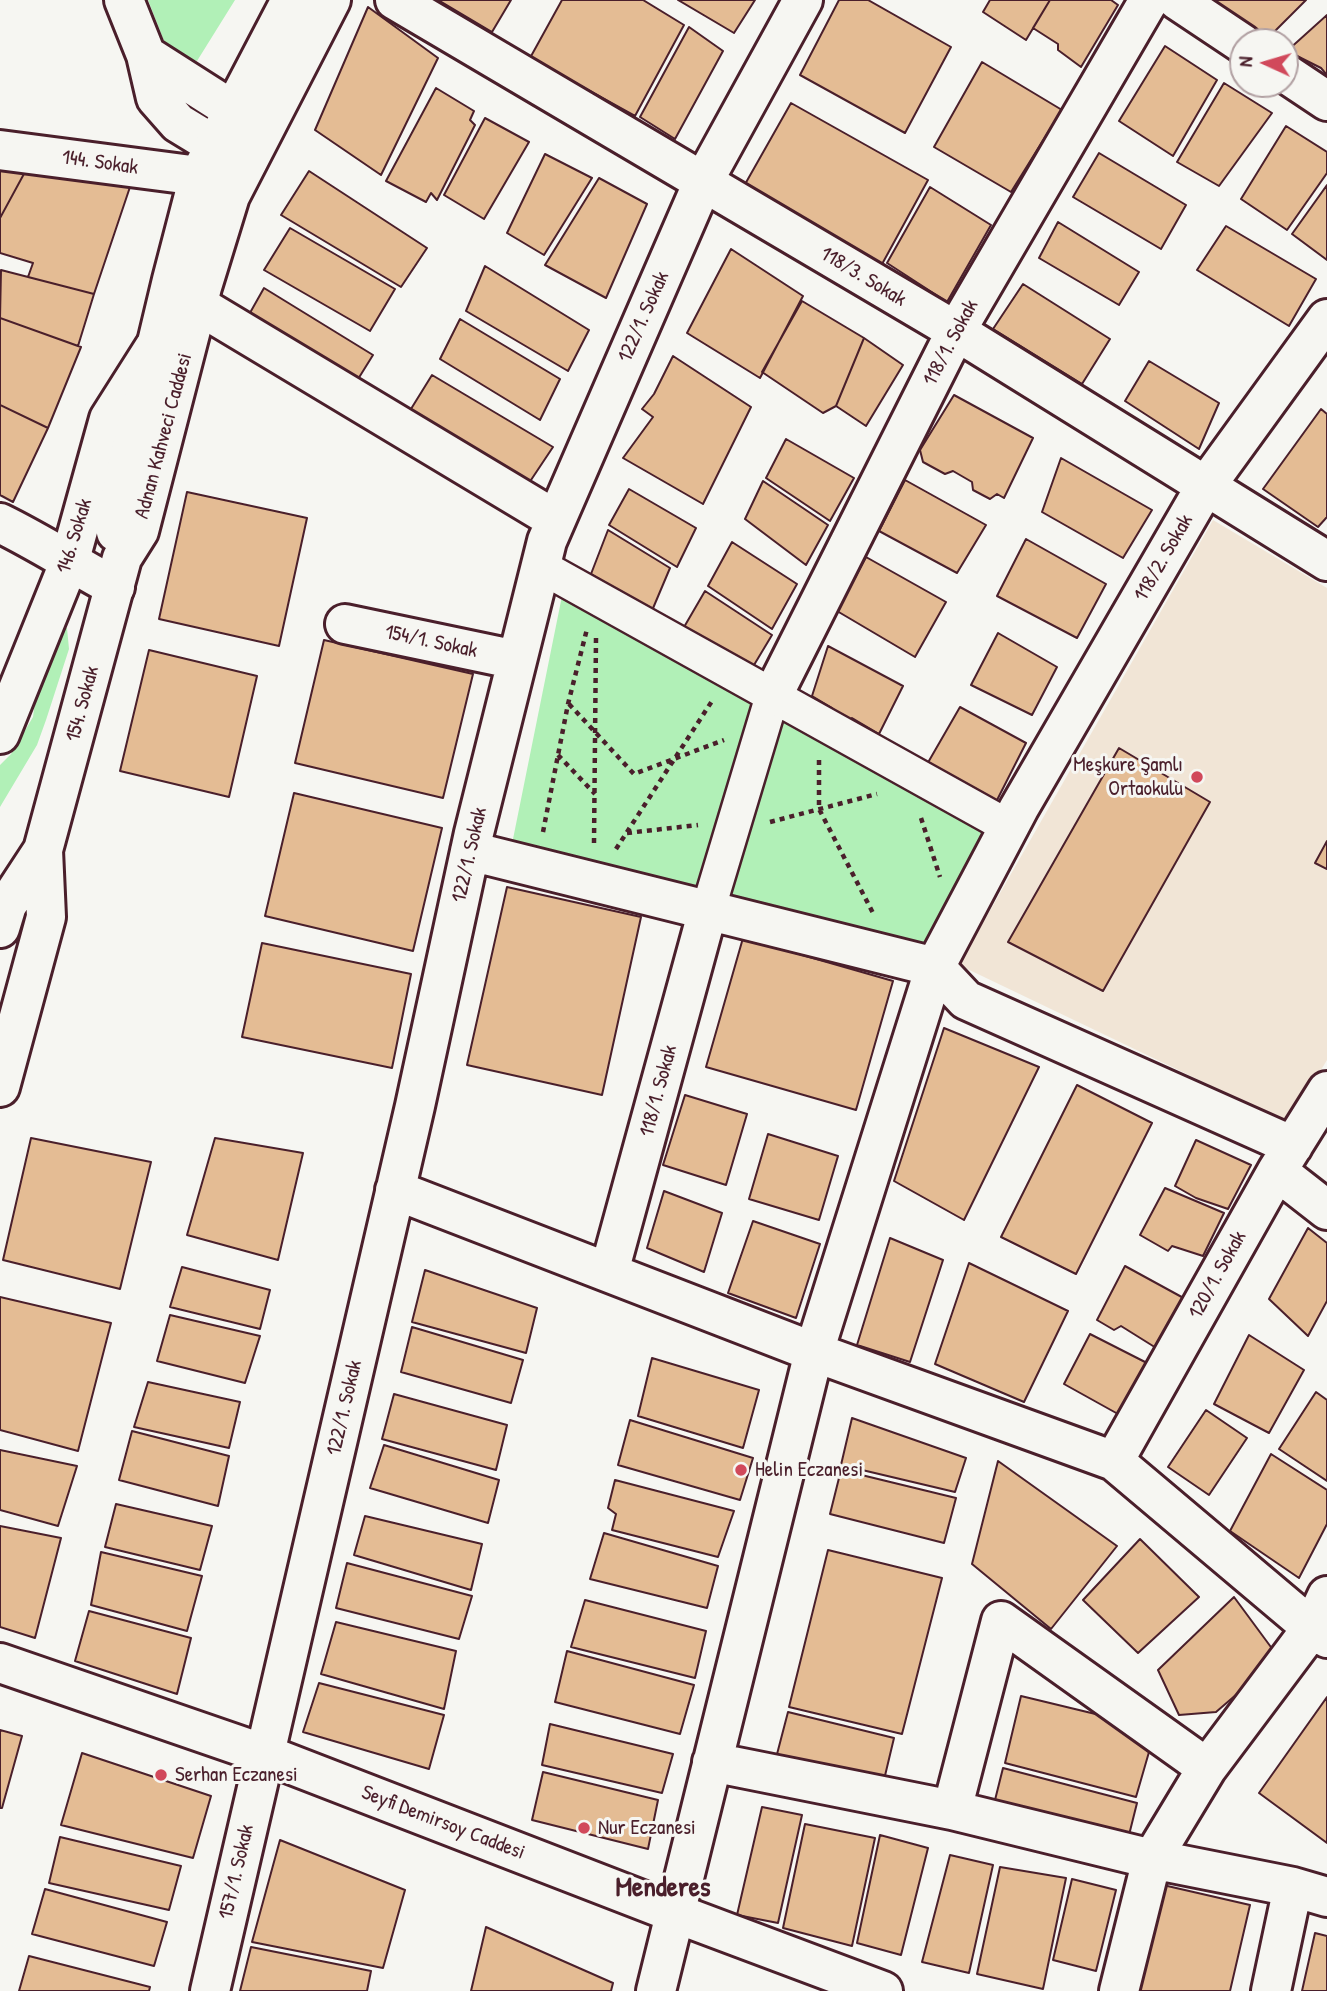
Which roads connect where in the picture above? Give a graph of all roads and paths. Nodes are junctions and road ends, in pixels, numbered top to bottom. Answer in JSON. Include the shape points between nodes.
{"nodes":[{"id":1,"x":124,"y":0,"type":"edge"},
{"id":2,"x":291,"y":0,"type":"edge"},
{"id":3,"x":331,"y":0,"type":"edge"},
{"id":4,"x":395,"y":0,"type":"edge"},
{"id":5,"x":803,"y":0,"type":"edge"},
{"id":6,"x":1149,"y":0,"type":"edge"},
{"id":7,"x":1177,"y":0,"type":"edge"},
{"id":8,"x":1229,"y":35,"type":"edge"},
{"id":9,"x":146,"y":55,"type":"junction"},
{"id":10,"x":1299,"y":82,"type":"edge"},
{"id":11,"x":1327,"y":101,"type":"edge"},
{"id":12,"x":249,"y":121,"type":"junction"},
{"id":13,"x":0,"y":150,"type":"edge"},
{"id":14,"x":221,"y":163,"type":"junction"},
{"id":15,"x":703,"y":182,"type":"junction"},
{"id":16,"x":198,"y":304,"type":"junction"},
{"id":17,"x":1327,"y":319,"type":"edge"},
{"id":18,"x":956,"y":331,"type":"junction"},
{"id":19,"x":157,"y":343,"type":"junction"},
{"id":20,"x":1205,"y":487,"type":"junction"},
{"id":21,"x":556,"y":520,"type":"junction"},
{"id":22,"x":0,"y":523,"type":"edge"},
{"id":23,"x":1327,"y":561,"type":"edge"},
{"id":24,"x":69,"y":563,"type":"junction"},
{"id":25,"x":540,"y":566,"type":"junction"},
{"id":26,"x":119,"y":573,"type":"junction"},
{"id":27,"x":596,"y":606,"type":"junction"},
{"id":28,"x":345,"y":624,"type":"dead end"},
{"id":29,"x":517,"y":660,"type":"junction"},
{"id":30,"x":730,"y":673,"type":"junction"},
{"id":31,"x":568,"y":704,"type":"junction"},
{"id":32,"x":768,"y":711,"type":"junction"},
{"id":33,"x":819,"y":723,"type":"junction"},
{"id":34,"x":0,"y":733,"type":"edge"},
{"id":35,"x":595,"y":733,"type":"junction"},
{"id":36,"x":558,"y":755,"type":"junction"},
{"id":37,"x":675,"y":758,"type":"junction"},
{"id":38,"x":918,"y":783,"type":"junction"},
{"id":39,"x":595,"y":794,"type":"junction"},
{"id":40,"x":819,"y":809,"type":"junction"},
{"id":41,"x":1014,"y":818,"type":"junction"},
{"id":42,"x":734,"y":827,"type":"junction"},
{"id":43,"x":626,"y":834,"type":"junction"},
{"id":44,"x":43,"y":850,"type":"junction"},
{"id":45,"x":470,"y":851,"type":"junction"},
{"id":46,"x":536,"y":867,"type":"junction"},
{"id":47,"x":594,"y":882,"type":"junction"},
{"id":48,"x":708,"y":910,"type":"junction"},
{"id":49,"x":0,"y":928,"type":"edge"},
{"id":50,"x":956,"y":928,"type":"junction"},
{"id":51,"x":896,"y":957,"type":"junction"},
{"id":52,"x":935,"y":967,"type":"junction"},
{"id":53,"x":0,"y":1087,"type":"edge"},
{"id":54,"x":1327,"y":1091,"type":"edge"},
{"id":55,"x":1285,"y":1158,"type":"junction"},
{"id":56,"x":395,"y":1190,"type":"junction"},
{"id":57,"x":1327,"y":1210,"type":"edge"},
{"id":58,"x":609,"y":1272,"type":"junction"},
{"id":59,"x":814,"y":1352,"type":"junction"},
{"id":60,"x":1114,"y":1461,"type":"junction"},
{"id":61,"x":1322,"y":1620,"type":"edge"},
{"id":62,"x":0,"y":1663,"type":"edge"},
{"id":63,"x":264,"y":1754,"type":"junction"},
{"id":64,"x":712,"y":1762,"type":"junction"},
{"id":65,"x":1207,"y":1768,"type":"junction"},
{"id":66,"x":952,"y":1810,"type":"junction"},
{"id":67,"x":1152,"y":1859,"type":"junction"},
{"id":68,"x":1310,"y":1892,"type":"edge"},
{"id":69,"x":675,"y":1913,"type":"junction"},
{"id":70,"x":210,"y":1991,"type":"edge"},
{"id":71,"x":656,"y":1991,"type":"edge"},
{"id":72,"x":883,"y":1991,"type":"edge"},
{"id":73,"x":1119,"y":1991,"type":"edge"},
{"id":74,"x":1271,"y":1991,"type":"edge"}],
"edges":[{"from":1,"to":9,"type":"street"},
{"from":2,"to":12,"type":"street","name":"Adnan Kahveci Caddesi"},
{"from":3,"to":12,"type":"street","name":"Adnan Kahveci Caddesi"},
{"from":4,"to":15,"type":"street","name":"118/3. Sokak"},
{"from":5,"to":15,"type":"street","name":"122/1. Sokak"},
{"from":6,"to":18,"type":"street","name":"118/1. Sokak"},
{"from":7,"to":8,"type":"street"},
{"from":9,"to":12,"type":"street"},
{"from":9,"to":14,"type":"street","via":[[156,98]]},
{"from":10,"to":11,"type":"street"},
{"from":12,"to":14,"type":"street","name":"Adnan Kahveci Caddesi"},
{"from":13,"to":14,"type":"street","name":"144. Sokak"},
{"from":14,"to":16,"type":"street","name":"Adnan Kahveci Caddesi","via":[[230,196]]},
{"from":14,"to":19,"type":"street","name":"Adnan Kahveci Caddesi"},
{"from":15,"to":18,"type":"street","name":"118/3. Sokak"},
{"from":15,"to":21,"type":"street","name":"122/1. Sokak"},
{"from":16,"to":21,"type":"street"},
{"from":16,"to":26,"type":"street","name":"Adnan Kahveci Caddesi","via":[[139,531]]},
{"from":17,"to":20,"type":"street","name":"118/2. Sokak"},
{"from":18,"to":20,"type":"street","name":"118/3. Sokak"},
{"from":18,"to":32,"type":"street","name":"118/1. Sokak"},
{"from":19,"to":24,"type":"street","name":"146. Sokak","via":[[108,418]]},
{"from":19,"to":26,"type":"street","name":"Adnan Kahveci Caddesi","via":[[114,523]]},
{"from":20,"to":23,"type":"street","name":"118/3. Sokak"},
{"from":20,"to":41,"type":"street","name":"118/2. Sokak"},
{"from":21,"to":25,"type":"street","name":"122/1. Sokak"},
{"from":22,"to":24,"type":"street"},
{"from":24,"to":26,"type":"street"},
{"from":24,"to":34,"type":"street","name":"146. Sokak"},
{"from":25,"to":27,"type":"street"},
{"from":25,"to":29,"type":"street","name":"122/1. Sokak"},
{"from":26,"to":44,"type":"street","name":"154. Sokak"},
{"from":27,"to":30,"type":"street"},
{"from":27,"to":31,"type":"path"},
{"from":27,"to":35,"type":"path"},
{"from":28,"to":29,"type":"street","name":"154/1. Sokak"},
{"from":29,"to":45,"type":"street","name":"122/1. Sokak"},
{"from":30,"to":32,"type":"street"},
{"from":30,"to":37,"type":"path"},
{"from":31,"to":35,"type":"path"},
{"from":31,"to":36,"type":"path"},
{"from":32,"to":33,"type":"street"},
{"from":32,"to":37,"type":"path"},
{"from":32,"to":42,"type":"street"},
{"from":33,"to":38,"type":"street"},
{"from":33,"to":40,"type":"path"},
{"from":35,"to":37,"type":"path","via":[[634,774]]},
{"from":35,"to":39,"type":"path"},
{"from":36,"to":39,"type":"path"},
{"from":36,"to":46,"type":"path"},
{"from":37,"to":43,"type":"path"},
{"from":38,"to":40,"type":"path"},
{"from":38,"to":41,"type":"street"},
{"from":38,"to":50,"type":"path"},
{"from":39,"to":47,"type":"path"},
{"from":40,"to":42,"type":"path"},
{"from":40,"to":51,"type":"path"},
{"from":41,"to":50,"type":"street","name":"118/2. Sokak"},
{"from":42,"to":43,"type":"path"},
{"from":42,"to":48,"type":"street"},
{"from":43,"to":47,"type":"path"},
{"from":44,"to":49,"type":"street","via":[[7,905]]},
{"from":44,"to":53,"type":"street","via":[[46,917]]},
{"from":45,"to":46,"type":"street"},
{"from":45,"to":56,"type":"street","name":"122/1. Sokak"},
{"from":46,"to":47,"type":"street"},
{"from":47,"to":48,"type":"street"},
{"from":48,"to":51,"type":"street"},
{"from":48,"to":58,"type":"street","name":"118/1. Sokak"},
{"from":50,"to":52,"type":"street","name":"118/2. Sokak"},
{"from":51,"to":52,"type":"street"},
{"from":52,"to":55,"type":"street","via":[[966,1000]]},
{"from":52,"to":59,"type":"street","name":"118/2. Sokak"},
{"from":54,"to":55,"type":"street","name":"120/1. Sokak"},
{"from":55,"to":57,"type":"street"},
{"from":55,"to":60,"type":"street","name":"120/1. Sokak"},
{"from":56,"to":58,"type":"street"},
{"from":56,"to":63,"type":"street","name":"122/1. Sokak"},
{"from":58,"to":59,"type":"street"},
{"from":59,"to":60,"type":"street"},
{"from":59,"to":64,"type":"street","name":"118/2. Sokak"},
{"from":60,"to":61,"type":"street"},
{"from":61,"to":65,"type":"street"},
{"from":62,"to":63,"type":"street","name":"Seyfi Demirsoy Caddesi"},
{"from":63,"to":69,"type":"street","name":"Seyfi Demirsoy Caddesi"},
{"from":63,"to":70,"type":"street","name":"157/1. Sokak"},
{"from":64,"to":66,"type":"street"},
{"from":64,"to":69,"type":"street","name":"118/2. Sokak"},
{"from":65,"to":66,"type":"street","via":[[1001,1621]]},
{"from":65,"to":67,"type":"street"},
{"from":66,"to":67,"type":"street"},
{"from":67,"to":68,"type":"street"},
{"from":67,"to":73,"type":"street"},
{"from":68,"to":74,"type":"street"},
{"from":69,"to":71,"type":"street","name":"118/2. Sokak"},
{"from":69,"to":72,"type":"street","name":"Seyfi Demirsoy Caddesi"}]}
